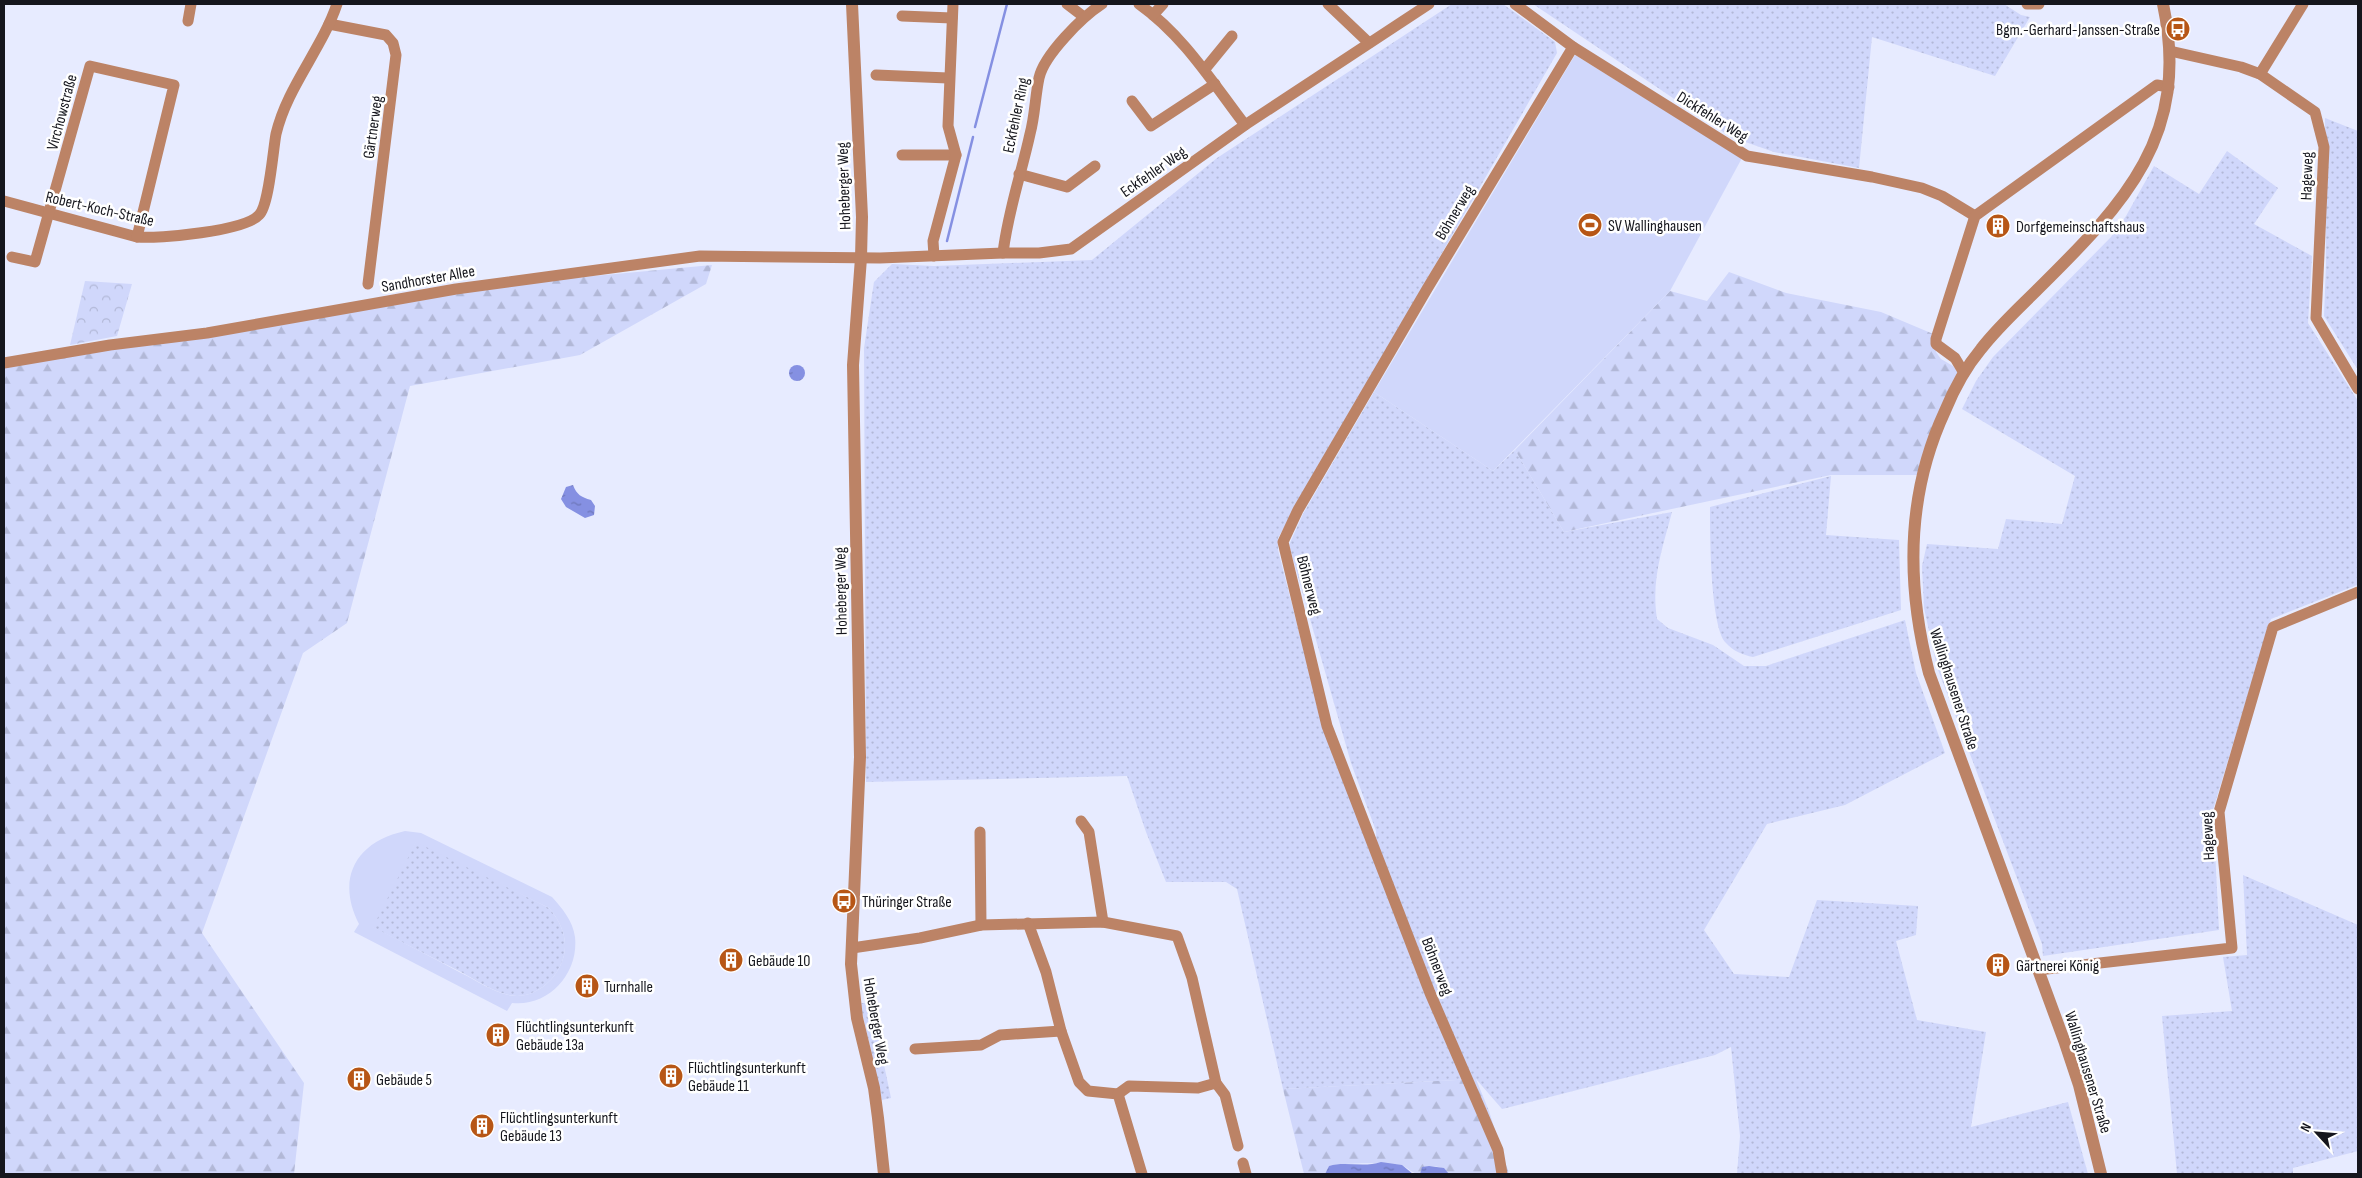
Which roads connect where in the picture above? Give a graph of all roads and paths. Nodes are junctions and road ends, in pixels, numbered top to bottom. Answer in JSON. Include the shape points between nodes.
{"nodes":[{"id":1,"x":191,"y":4,"type":"edge"},
{"id":2,"x":337,"y":4,"type":"edge"},
{"id":3,"x":852,"y":4,"type":"edge"},
{"id":4,"x":953,"y":4,"type":"edge"},
{"id":5,"x":1067,"y":4,"type":"edge"},
{"id":6,"x":1102,"y":4,"type":"edge"},
{"id":7,"x":1139,"y":4,"type":"edge"},
{"id":8,"x":1163,"y":4,"type":"edge"},
{"id":9,"x":1328,"y":4,"type":"edge"},
{"id":10,"x":1429,"y":4,"type":"edge"},
{"id":11,"x":1515,"y":4,"type":"edge"},
{"id":12,"x":2027,"y":4,"type":"edge"},
{"id":13,"x":2039,"y":4,"type":"edge"},
{"id":14,"x":2163,"y":4,"type":"edge"},
{"id":15,"x":2303,"y":4,"type":"edge"},
{"id":16,"x":1153,"y":15,"type":"junction"},
{"id":17,"x":902,"y":16,"type":"dead end"},
{"id":18,"x":1084,"y":17,"type":"junction"},
{"id":19,"x":952,"y":18,"type":"junction"},
{"id":20,"x":188,"y":22,"type":"dead end"},
{"id":21,"x":329,"y":24,"type":"junction"},
{"id":22,"x":1232,"y":36,"type":"dead end"},
{"id":23,"x":1369,"y":43,"type":"junction"},
{"id":24,"x":1573,"y":47,"type":"junction"},
{"id":25,"x":2170,"y":51,"type":"junction"},
{"id":26,"x":1205,"y":69,"type":"junction"},
{"id":27,"x":2260,"y":74,"type":"junction"},
{"id":28,"x":876,"y":75,"type":"dead end"},
{"id":29,"x":948,"y":78,"type":"junction"},
{"id":30,"x":1215,"y":84,"type":"junction"},
{"id":31,"x":2169,"y":88,"type":"junction"},
{"id":32,"x":1132,"y":101,"type":"dead end"},
{"id":33,"x":1245,"y":125,"type":"junction"},
{"id":34,"x":902,"y":155,"type":"dead end"},
{"id":35,"x":956,"y":155,"type":"junction"},
{"id":36,"x":1095,"y":166,"type":"dead end"},
{"id":37,"x":1019,"y":174,"type":"junction"},
{"id":38,"x":4,"y":201,"type":"edge"},
{"id":39,"x":50,"y":213,"type":"junction"},
{"id":40,"x":1975,"y":216,"type":"junction"},
{"id":41,"x":137,"y":237,"type":"junction"},
{"id":42,"x":1003,"y":253,"type":"junction"},
{"id":43,"x":934,"y":256,"type":"junction"},
{"id":44,"x":12,"y":257,"type":"dead end"},
{"id":45,"x":861,"y":258,"type":"junction"},
{"id":46,"x":368,"y":284,"type":"dead end"},
{"id":47,"x":4,"y":363,"type":"edge"},
{"id":48,"x":1964,"y":372,"type":"junction"},
{"id":49,"x":2358,"y":389,"type":"edge"},
{"id":50,"x":2358,"y":592,"type":"edge"},
{"id":51,"x":1081,"y":821,"type":"dead end"},
{"id":52,"x":980,"y":832,"type":"dead end"},
{"id":53,"x":1103,"y":922,"type":"junction"},
{"id":54,"x":1028,"y":923,"type":"junction"},
{"id":55,"x":981,"y":925,"type":"junction"},
{"id":56,"x":852,"y":948,"type":"junction"},
{"id":57,"x":2038,"y":970,"type":"junction"},
{"id":58,"x":1061,"y":1031,"type":"junction"},
{"id":59,"x":916,"y":1049,"type":"dead end"},
{"id":60,"x":1216,"y":1083,"type":"junction"},
{"id":61,"x":1118,"y":1094,"type":"junction"},
{"id":62,"x":1238,"y":1146,"type":"dead end"},
{"id":63,"x":884,"y":1174,"type":"edge"},
{"id":64,"x":1142,"y":1174,"type":"edge"},
{"id":65,"x":1502,"y":1174,"type":"edge"},
{"id":66,"x":2101,"y":1174,"type":"edge"}],
"edges":[{"from":1,"to":20,"type":"street"},
{"from":2,"to":21,"type":"street","name":"Robert-Koch-Straße"},
{"from":3,"to":45,"type":"street","name":"Hoheberger Weg"},
{"from":4,"to":19,"type":"street"},
{"from":5,"to":18,"type":"street"},
{"from":6,"to":18,"type":"street","name":"Eckfehler Ring"},
{"from":7,"to":16,"type":"street"},
{"from":8,"to":16,"type":"street"},
{"from":9,"to":23,"type":"street"},
{"from":10,"to":23,"type":"street","name":"Eckfehler Weg"},
{"from":11,"to":24,"type":"street","name":"Dickfehler Weg"},
{"from":12,"to":13,"type":"street"},
{"from":14,"to":25,"type":"street","name":"Wallinghausener Straße"},
{"from":15,"to":27,"type":"street"},
{"from":16,"to":26,"type":"street"},
{"from":17,"to":19,"type":"street"},
{"from":18,"to":37,"type":"street","name":"Eckfehler Ring","via":[[1060,42],[1039,75],[1031,133]]},
{"from":19,"to":29,"type":"street"},
{"from":21,"to":41,"type":"street","name":"Robert-Koch-Straße","via":[[288,101],[277,133],[260,215],[250,222],[234,226],[157,238]]},
{"from":21,"to":46,"type":"street","name":"Gärtnerweg","via":[[386,34],[396,55]]},
{"from":22,"to":26,"type":"street"},
{"from":23,"to":33,"type":"street","name":"Eckfehler Weg"},
{"from":24,"to":40,"type":"street","name":"Dickfehler Weg","via":[[1747,156],[1922,188]]},
{"from":24,"to":65,"type":"street","name":"Böhnerweg","via":[[1426,289],[1298,510],[1283,542],[1327,726],[1430,993],[1498,1150]]},
{"from":25,"to":27,"type":"street","name":"Hageweg"},
{"from":25,"to":31,"type":"street","name":"Wallinghausener Straße"},
{"from":26,"to":30,"type":"street"},
{"from":27,"to":49,"type":"street","name":"Hageweg","via":[[2316,112],[2324,147],[2316,318]]},
{"from":28,"to":29,"type":"street"},
{"from":29,"to":35,"type":"street","via":[[948,126]]},
{"from":30,"to":32,"type":"street","via":[[1151,126]]},
{"from":30,"to":33,"type":"street"},
{"from":31,"to":40,"type":"street","via":[[2157,85]]},
{"from":31,"to":48,"type":"street","name":"Wallinghausener Straße","via":[[2162,121],[2151,149],[2128,191],[2100,227],[1981,349]]},
{"from":33,"to":42,"type":"street","name":"Eckfehler Weg","via":[[1071,249]]},
{"from":34,"to":35,"type":"street"},
{"from":35,"to":43,"type":"street","via":[[933,241]]},
{"from":36,"to":37,"type":"street","name":"Eckfehler Ring","via":[[1067,187]]},
{"from":37,"to":42,"type":"street","name":"Eckfehler Ring","via":[[1006,220]]},
{"from":38,"to":39,"type":"street","name":"Robert-Koch-Straße"},
{"from":39,"to":41,"type":"street","name":"Robert-Koch-Straße"},
{"from":39,"to":41,"type":"street","name":"Virchowstraße","via":[[90,66],[174,85]]},
{"from":39,"to":44,"type":"street","name":"Virchowstraße","via":[[35,262]]},
{"from":40,"to":48,"type":"street","via":[[1936,339],[1936,344],[1955,358]]},
{"from":42,"to":43,"type":"street","name":"Eckfehler Weg"},
{"from":43,"to":45,"type":"street","name":"Eckfehler Weg"},
{"from":45,"to":47,"type":"street","name":"Sandhorster Allee","via":[[700,256],[608,267]]},
{"from":45,"to":56,"type":"street","name":"Hoheberger Weg","via":[[853,365],[860,756]]},
{"from":48,"to":57,"type":"street","name":"Wallinghausener Straße","via":[[1932,438],[1922,475],[1912,554],[1916,613],[1929,673]]},
{"from":50,"to":57,"type":"street","name":"Hageweg","via":[[2273,627],[2219,812],[2232,948]]},
{"from":51,"to":53,"type":"street","via":[[1089,832]]},
{"from":52,"to":55,"type":"street"},
{"from":53,"to":54,"type":"street"},
{"from":53,"to":60,"type":"street","via":[[1177,936],[1192,978]]},
{"from":54,"to":55,"type":"street"},
{"from":54,"to":58,"type":"street","via":[[1046,972]]},
{"from":55,"to":56,"type":"street"},
{"from":56,"to":63,"type":"street","name":"Hoheberger Weg","via":[[852,991],[874,1088]]},
{"from":57,"to":66,"type":"street","name":"Wallinghausener Straße","via":[[2079,1085]]},
{"from":58,"to":59,"type":"street","via":[[1000,1035],[981,1045]]},
{"from":58,"to":61,"type":"street","via":[[1079,1082],[1088,1090]]},
{"from":60,"to":61,"type":"street","via":[[1198,1088],[1129,1086]]},
{"from":60,"to":62,"type":"street","via":[[1225,1095]]},
{"from":61,"to":64,"type":"street"}]}
